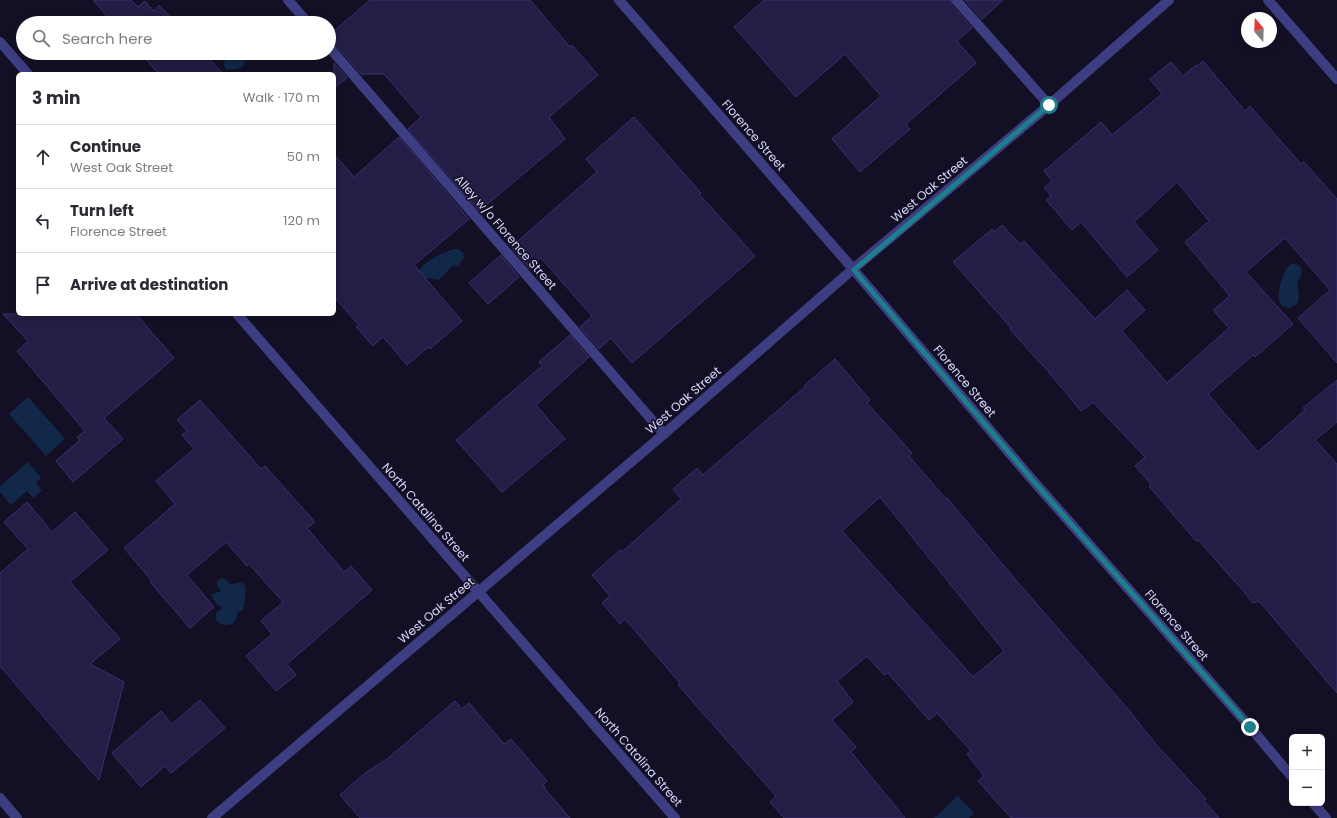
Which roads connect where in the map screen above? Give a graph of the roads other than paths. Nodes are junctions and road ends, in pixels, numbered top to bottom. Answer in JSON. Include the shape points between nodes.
{"nodes":[{"id":1,"x":288,"y":0,"type":"edge"},
{"id":2,"x":619,"y":0,"type":"edge"},
{"id":3,"x":956,"y":0,"type":"edge"},
{"id":4,"x":1169,"y":0,"type":"edge"},
{"id":5,"x":1268,"y":0,"type":"edge"},
{"id":6,"x":302,"y":16,"type":"edge"},
{"id":7,"x":0,"y":42,"type":"edge"},
{"id":8,"x":336,"y":56,"type":"edge"},
{"id":9,"x":26,"y":72,"type":"edge"},
{"id":10,"x":1337,"y":79,"type":"edge"},
{"id":11,"x":1049,"y":105,"type":"junction"},
{"id":12,"x":854,"y":270,"type":"junction"},
{"id":13,"x":240,"y":316,"type":"edge"},
{"id":14,"x":664,"y":434,"type":"junction"},
{"id":15,"x":478,"y":592,"type":"junction"},
{"id":16,"x":1289,"y":773,"type":"edge"},
{"id":17,"x":0,"y":798,"type":"edge"},
{"id":18,"x":1316,"y":806,"type":"edge"},
{"id":19,"x":17,"y":818,"type":"edge"},
{"id":20,"x":212,"y":818,"type":"edge"},
{"id":21,"x":675,"y":818,"type":"edge"},
{"id":22,"x":1326,"y":818,"type":"edge"}],
"edges":[{"from":1,"to":6,"type":"street"},
{"from":2,"to":12,"type":"street","name":"Florence Street"},
{"from":3,"to":11,"type":"street"},
{"from":4,"to":11,"type":"street","name":"West Oak Street"},
{"from":5,"to":10,"type":"street"},
{"from":7,"to":9,"type":"street"},
{"from":8,"to":14,"type":"street","name":"Alley w/o Florence Street"},
{"from":11,"to":12,"type":"street","name":"West Oak Street"},
{"from":12,"to":14,"type":"street","name":"West Oak Street"},
{"from":12,"to":16,"type":"street","name":"Florence Street","via":[[1024,470]]},
{"from":13,"to":15,"type":"street","name":"North Catalina Street"},
{"from":14,"to":15,"type":"street","name":"West Oak Street"},
{"from":15,"to":20,"type":"street","name":"West Oak Street"},
{"from":15,"to":21,"type":"street","name":"North Catalina Street"},
{"from":17,"to":19,"type":"street"},
{"from":18,"to":22,"type":"street"}]}
